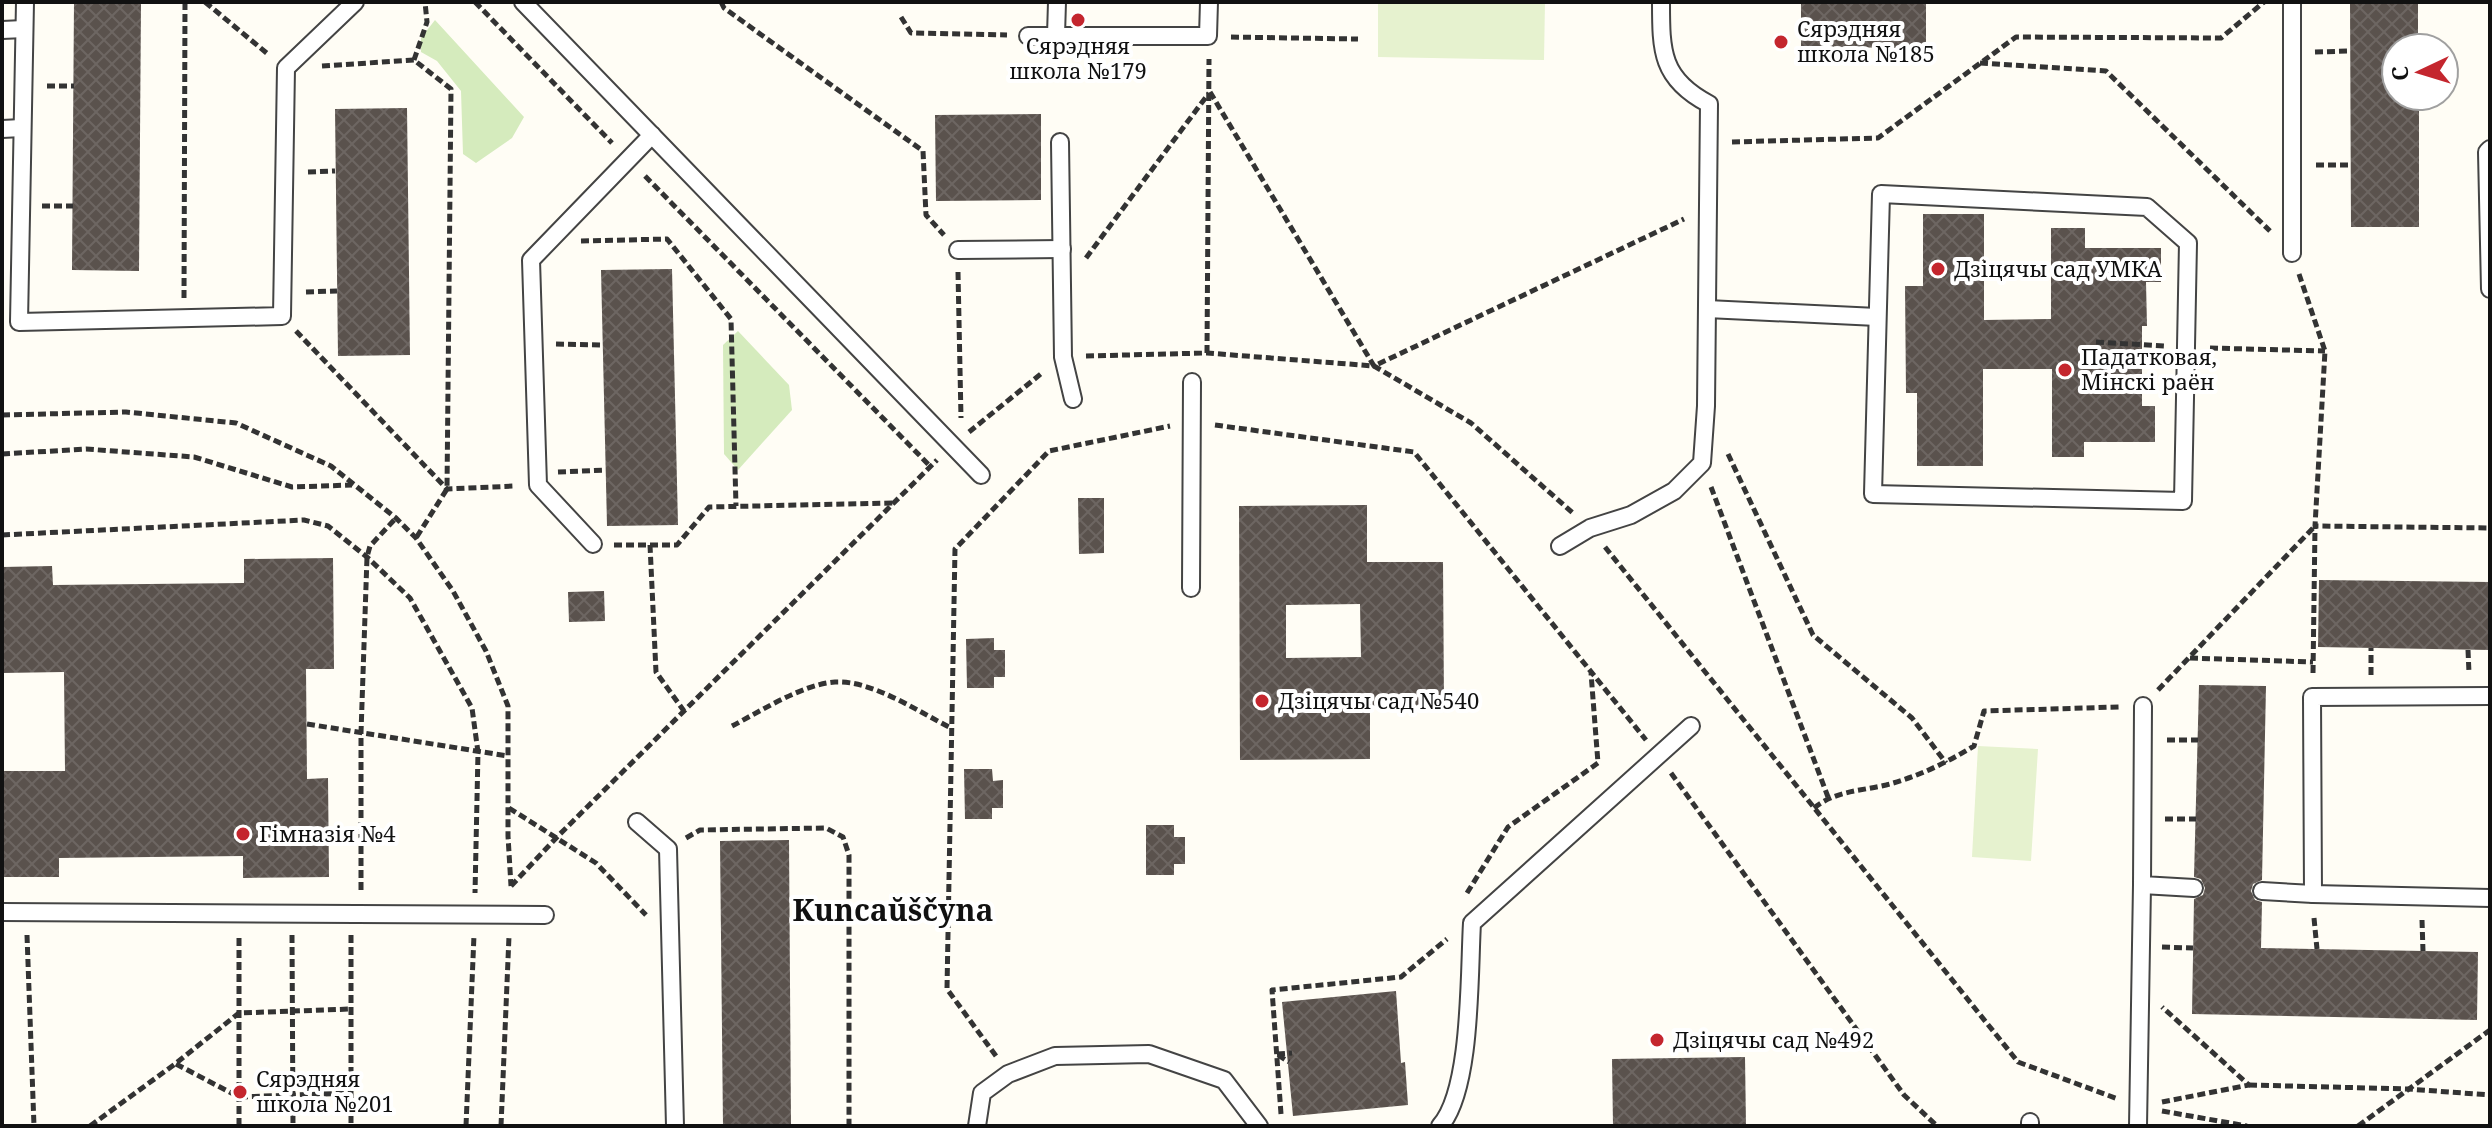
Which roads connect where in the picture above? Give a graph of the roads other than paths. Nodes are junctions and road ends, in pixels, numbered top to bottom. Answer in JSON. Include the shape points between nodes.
{"nodes":[{"id":1,"x":25,"y":2,"type":"edge"},
{"id":2,"x":355,"y":2,"type":"edge"},
{"id":3,"x":523,"y":2,"type":"edge"},
{"id":4,"x":1057,"y":2,"type":"edge"},
{"id":5,"x":1209,"y":2,"type":"edge"},
{"id":6,"x":1661,"y":2,"type":"edge"},
{"id":7,"x":2292,"y":2,"type":"edge"},
{"id":8,"x":24,"y":29,"type":"junction"},
{"id":9,"x":2,"y":30,"type":"edge"},
{"id":10,"x":1056,"y":35,"type":"junction"},
{"id":11,"x":1028,"y":36,"type":"road end"},
{"id":12,"x":22,"y":128,"type":"junction"},
{"id":13,"x":2,"y":129,"type":"edge"},
{"id":14,"x":652,"y":135,"type":"junction"},
{"id":15,"x":1060,"y":142,"type":"dead end"},
{"id":16,"x":2490,"y":149,"type":"edge"},
{"id":17,"x":1062,"y":249,"type":"junction"},
{"id":18,"x":958,"y":250,"type":"road end"},
{"id":19,"x":2292,"y":253,"type":"road end"},
{"id":20,"x":2490,"y":289,"type":"edge"},
{"id":21,"x":1707,"y":309,"type":"junction"},
{"id":22,"x":1877,"y":317,"type":"junction"},
{"id":23,"x":1192,"y":382,"type":"dead end"},
{"id":24,"x":1073,"y":399,"type":"dead end"},
{"id":25,"x":981,"y":475,"type":"dead end"},
{"id":26,"x":593,"y":544,"type":"road end"},
{"id":27,"x":1560,"y":546,"type":"dead end"},
{"id":28,"x":1191,"y":588,"type":"dead end"},
{"id":29,"x":2490,"y":696,"type":"edge"},
{"id":30,"x":2143,"y":706,"type":"road end"},
{"id":31,"x":1691,"y":726,"type":"dead end"},
{"id":32,"x":637,"y":822,"type":"dead end"},
{"id":33,"x":2142,"y":885,"type":"junction"},
{"id":34,"x":2194,"y":888,"type":"dead end"},
{"id":35,"x":2262,"y":891,"type":"dead end"},
{"id":36,"x":2313,"y":894,"type":"junction"},
{"id":37,"x":2490,"y":898,"type":"edge"},
{"id":38,"x":2,"y":912,"type":"edge"},
{"id":39,"x":545,"y":915,"type":"dead end"},
{"id":40,"x":675,"y":1126,"type":"edge"},
{"id":41,"x":977,"y":1126,"type":"edge"},
{"id":42,"x":1259,"y":1126,"type":"edge"},
{"id":43,"x":1440,"y":1126,"type":"edge"},
{"id":44,"x":2138,"y":1126,"type":"edge"}],
"edges":[{"from":1,"to":8,"type":"lane"},
{"from":2,"to":12,"type":"lane","via":[[286,68],[282,316],[19,322]]},
{"from":3,"to":14,"type":"lane"},
{"from":4,"to":10,"type":"lane"},
{"from":5,"to":10,"type":"lane","via":[[1208,36]]},
{"from":6,"to":21,"type":"lane","via":[[1661,49],[1668,71],[1709,104]]},
{"from":7,"to":19,"type":"lane"},
{"from":8,"to":9,"type":"lane"},
{"from":8,"to":12,"type":"lane"},
{"from":10,"to":11,"type":"lane"},
{"from":12,"to":13,"type":"lane"},
{"from":14,"to":25,"type":"lane","via":[[957,442]]},
{"from":14,"to":26,"type":"lane","via":[[531,260],[538,485]]},
{"from":15,"to":17,"type":"lane"},
{"from":16,"to":20,"type":"lane"},
{"from":17,"to":18,"type":"lane"},
{"from":17,"to":24,"type":"lane","via":[[1063,357]]},
{"from":21,"to":22,"type":"lane"},
{"from":21,"to":27,"type":"lane","via":[[1702,463],[1674,491]]},
{"from":22,"to":22,"type":"lane","via":[[1873,494],[2183,501],[2188,243],[2147,207],[1881,194]]},
{"from":23,"to":28,"type":"lane"},
{"from":29,"to":36,"type":"lane","via":[[2312,697]]},
{"from":30,"to":33,"type":"lane"},
{"from":31,"to":43,"type":"lane","via":[[1472,923],[1462,1077]]},
{"from":32,"to":40,"type":"lane","via":[[668,849]]},
{"from":33,"to":34,"type":"lane"},
{"from":33,"to":44,"type":"lane"},
{"from":35,"to":36,"type":"lane"},
{"from":36,"to":37,"type":"lane"},
{"from":38,"to":39,"type":"lane"},
{"from":41,"to":42,"type":"lane","via":[[982,1093],[1008,1074],[1055,1056],[1149,1054],[1224,1080]]}]}
